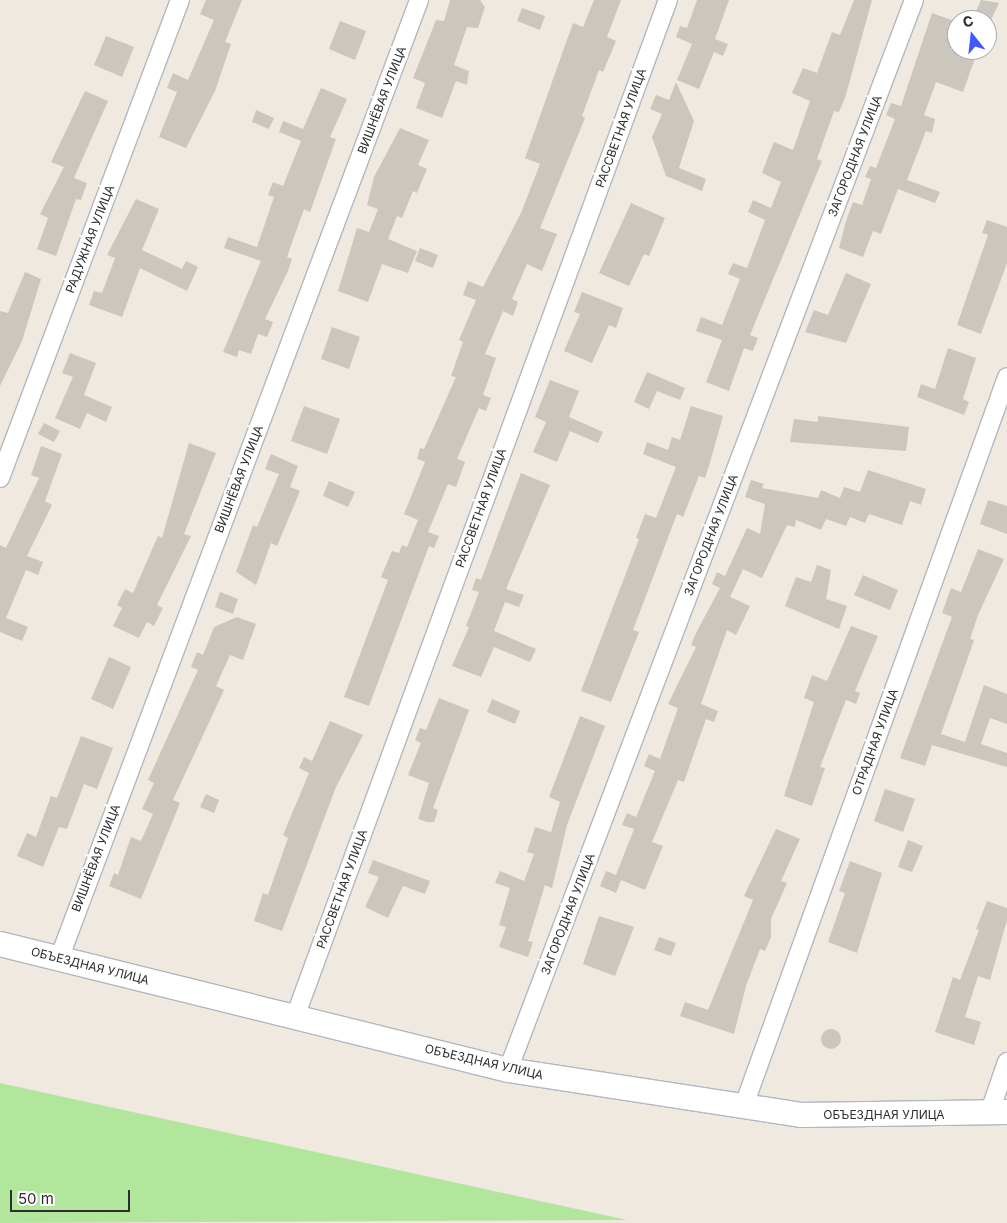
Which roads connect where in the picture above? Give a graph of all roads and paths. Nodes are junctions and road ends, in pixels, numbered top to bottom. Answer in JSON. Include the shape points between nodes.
{"nodes":[{"id":1,"x":180,"y":0,"type":"edge"},
{"id":2,"x":419,"y":0,"type":"edge"},
{"id":3,"x":668,"y":0,"type":"edge"},
{"id":4,"x":914,"y":0,"type":"edge"},
{"id":5,"x":1007,"y":376,"type":"edge"},
{"id":6,"x":0,"y":478,"type":"edge"},
{"id":7,"x":0,"y":944,"type":"edge"},
{"id":8,"x":59,"y":958,"type":"junction"},
{"id":9,"x":295,"y":1017,"type":"junction"},
{"id":10,"x":1007,"y":1062,"type":"edge"},
{"id":11,"x":508,"y":1070,"type":"junction"},
{"id":12,"x":743,"y":1108,"type":"junction"},
{"id":13,"x":998,"y":1113,"type":"edge"}],
"edges":[{"from":1,"to":6,"type":"street","name":"РАДУЖНАЯ УЛИЦА"},
{"from":2,"to":8,"type":"street","name":"ВИШНЁВАЯ УЛИЦА"},
{"from":3,"to":9,"type":"street","name":"РАССВЕТНАЯ УЛИЦА"},
{"from":4,"to":11,"type":"street","name":"ЗАГОРОДНАЯ УЛИЦА"},
{"from":5,"to":12,"type":"street","name":"ОТРАДНАЯ УЛИЦА"},
{"from":7,"to":8,"type":"main road","name":"ОБЪЕЗДНАЯ УЛИЦА"},
{"from":8,"to":9,"type":"main road","name":"ОБЪЕЗДНАЯ УЛИЦА"},
{"from":9,"to":11,"type":"main road","name":"ОБЪЕЗДНАЯ УЛИЦА"},
{"from":10,"to":13,"type":"street"},
{"from":11,"to":12,"type":"main road","name":"ОБЪЕЗДНАЯ УЛИЦА"},
{"from":12,"to":13,"type":"main road","name":"ОБЪЕЗДНАЯ УЛИЦА","via":[[874,1117]]}]}
